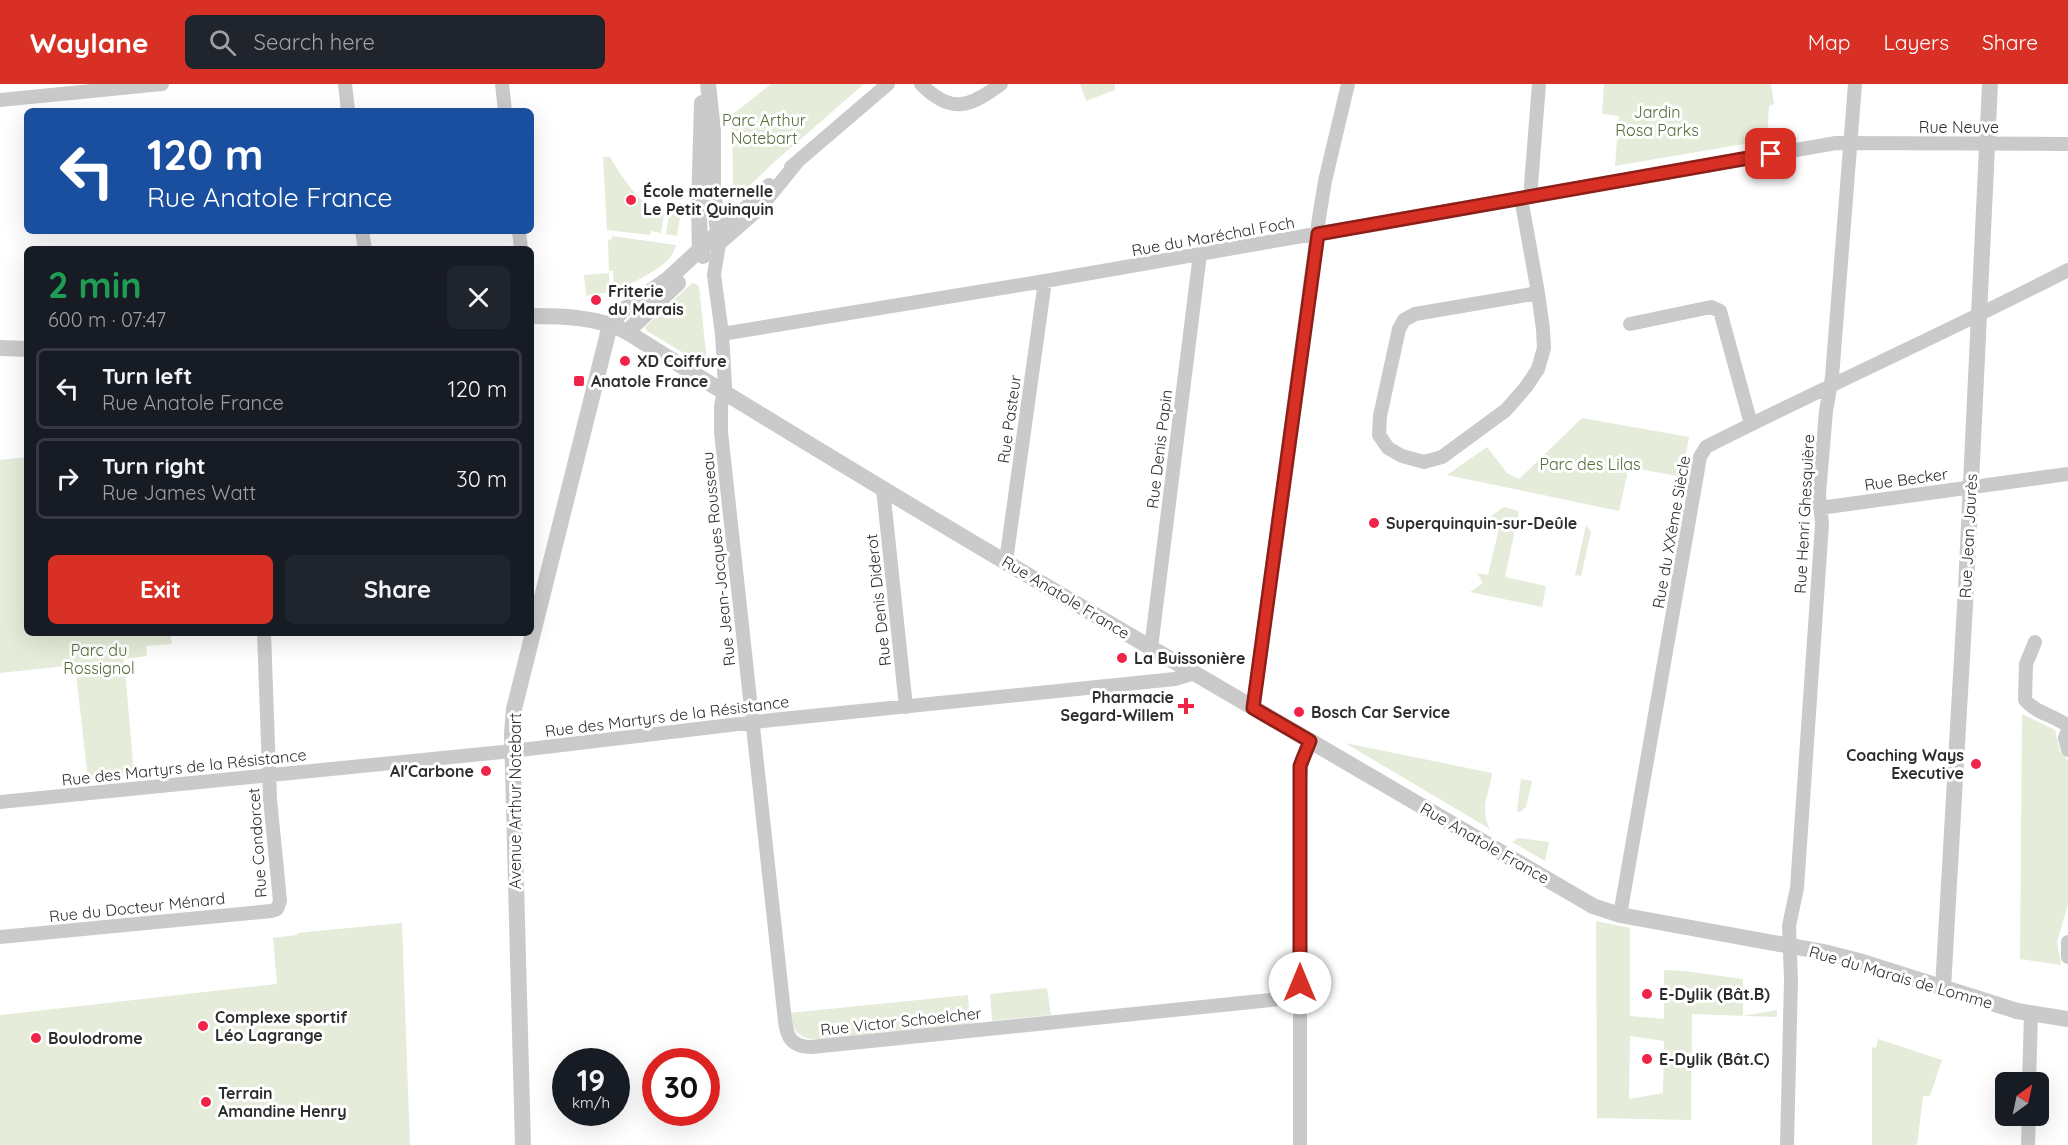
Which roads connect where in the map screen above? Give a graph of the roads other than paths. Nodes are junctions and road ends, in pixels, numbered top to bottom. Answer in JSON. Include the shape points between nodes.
{"nodes":[{"id":1,"x":162,"y":84,"type":"edge"},
{"id":2,"x":345,"y":84,"type":"edge"},
{"id":3,"x":502,"y":84,"type":"edge"},
{"id":4,"x":706,"y":84,"type":"edge"},
{"id":5,"x":888,"y":84,"type":"edge"},
{"id":6,"x":921,"y":84,"type":"edge"},
{"id":7,"x":1001,"y":84,"type":"edge"},
{"id":8,"x":1348,"y":84,"type":"edge"},
{"id":9,"x":1539,"y":84,"type":"edge"},
{"id":10,"x":1855,"y":84,"type":"edge"},
{"id":11,"x":1990,"y":84,"type":"edge"},
{"id":12,"x":0,"y":100,"type":"edge"},
{"id":13,"x":348,"y":108,"type":"edge"},
{"id":14,"x":505,"y":108,"type":"edge"},
{"id":15,"x":1851,"y":143,"type":"junction"},
{"id":16,"x":1988,"y":143,"type":"junction"},
{"id":17,"x":2068,"y":144,"type":"edge"},
{"id":18,"x":1526,"y":197,"type":"junction"},
{"id":19,"x":1318,"y":234,"type":"junction"},
{"id":20,"x":719,"y":239,"type":"junction"},
{"id":21,"x":702,"y":254,"type":"junction"},
{"id":22,"x":1200,"y":254,"type":"junction"},
{"id":23,"x":2068,"y":270,"type":"edge"},
{"id":24,"x":714,"y":275,"type":"junction"},
{"id":25,"x":1045,"y":281,"type":"junction"},
{"id":26,"x":1538,"y":292,"type":"junction"},
{"id":27,"x":534,"y":316,"type":"edge"},
{"id":28,"x":1979,"y":316,"type":"junction"},
{"id":29,"x":1630,"y":324,"type":"dead end"},
{"id":30,"x":610,"y":325,"type":"junction"},
{"id":31,"x":627,"y":332,"type":"junction"},
{"id":32,"x":722,"y":334,"type":"junction"},
{"id":33,"x":0,"y":348,"type":"edge"},
{"id":34,"x":24,"y":349,"type":"edge"},
{"id":35,"x":1831,"y":387,"type":"junction"},
{"id":36,"x":724,"y":393,"type":"junction"},
{"id":37,"x":1751,"y":424,"type":"junction"},
{"id":38,"x":2068,"y":474,"type":"edge"},
{"id":39,"x":1971,"y":487,"type":"junction"},
{"id":40,"x":883,"y":489,"type":"junction"},
{"id":41,"x":1820,"y":508,"type":"junction"},
{"id":42,"x":1006,"y":561,"type":"junction"},
{"id":43,"x":534,"y":627,"type":"edge"},
{"id":44,"x":264,"y":636,"type":"edge"},
{"id":45,"x":532,"y":636,"type":"edge"},
{"id":46,"x":2035,"y":642,"type":"dead end"},
{"id":47,"x":1151,"y":648,"type":"junction"},
{"id":48,"x":1195,"y":673,"type":"junction"},
{"id":49,"x":906,"y":707,"type":"junction"},
{"id":50,"x":1253,"y":708,"type":"junction"},
{"id":51,"x":753,"y":723,"type":"junction"},
{"id":52,"x":2068,"y":726,"type":"edge"},
{"id":53,"x":2068,"y":730,"type":"edge"},
{"id":54,"x":1310,"y":741,"type":"junction"},
{"id":55,"x":2068,"y":750,"type":"edge"},
{"id":56,"x":512,"y":751,"type":"junction"},
{"id":57,"x":270,"y":775,"type":"junction"},
{"id":58,"x":0,"y":802,"type":"edge"},
{"id":59,"x":1593,"y":906,"type":"joint"},
{"id":60,"x":277,"y":909,"type":"joint"},
{"id":61,"x":1620,"y":915,"type":"junction"},
{"id":62,"x":0,"y":937,"type":"edge"},
{"id":63,"x":2068,"y":942,"type":"edge"},
{"id":64,"x":1789,"y":946,"type":"junction"},
{"id":65,"x":2068,"y":957,"type":"edge"},
{"id":66,"x":1943,"y":988,"type":"junction"},
{"id":67,"x":1300,"y":997,"type":"junction"},
{"id":68,"x":2031,"y":1014,"type":"junction"},
{"id":69,"x":2068,"y":1018,"type":"edge"},
{"id":70,"x":2029,"y":1072,"type":"edge"},
{"id":71,"x":2029,"y":1126,"type":"edge"},
{"id":72,"x":523,"y":1145,"type":"edge"},
{"id":73,"x":1300,"y":1145,"type":"edge"},
{"id":74,"x":1787,"y":1145,"type":"edge"},
{"id":75,"x":2028,"y":1145,"type":"edge"}],
"edges":[{"from":1,"to":12,"type":"street"},
{"from":2,"to":13,"type":"street"},
{"from":3,"to":14,"type":"street"},
{"from":4,"to":20,"type":"street","via":[[713,131],[713,188]]},
{"from":4,"to":21,"type":"street","via":[[700,135]]},
{"from":5,"to":20,"type":"street","via":[[798,161],[759,209]]},
{"from":6,"to":7,"type":"street","via":[[932,96],[957,105],[981,99]]},
{"from":8,"to":19,"type":"street","via":[[1325,182]]},
{"from":9,"to":18,"type":"street","via":[[1531,185]]},
{"from":10,"to":15,"type":"street","name":"Rue Henri Ghesquière"},
{"from":11,"to":16,"type":"street","name":"Rue Jean Jaurès"},
{"from":15,"to":16,"type":"street","name":"Rue Neuve"},
{"from":15,"to":18,"type":"street","name":"Rue du Maréchal Foch"},
{"from":15,"to":35,"type":"street","name":"Rue Henri Ghesquière"},
{"from":16,"to":17,"type":"street","name":"Rue Neuve"},
{"from":16,"to":28,"type":"street","name":"Rue Jean Jaurès"},
{"from":18,"to":19,"type":"street","name":"Rue du Maréchal Foch"},
{"from":18,"to":26,"type":"street"},
{"from":19,"to":22,"type":"street","name":"Rue du Maréchal Foch"},
{"from":19,"to":50,"type":"street"},
{"from":20,"to":21,"type":"street"},
{"from":20,"to":24,"type":"street"},
{"from":21,"to":24,"type":"street"},
{"from":21,"to":30,"type":"street","via":[[621,311]]},
{"from":21,"to":31,"type":"street"},
{"from":22,"to":25,"type":"street","name":"Rue du Maréchal Foch"},
{"from":22,"to":47,"type":"street","name":"Rue Denis Papin"},
{"from":23,"to":28,"type":"street","name":"Rue du XXème Siècle"},
{"from":24,"to":32,"type":"street","name":"Rue Jean-Jacques Rousseau"},
{"from":25,"to":32,"type":"street","name":"Rue du Maréchal Foch"},
{"from":25,"to":42,"type":"street","name":"Rue Pasteur"},
{"from":26,"to":26,"type":"street","via":[[1415,314],[1404,320],[1380,416],[1379,435],[1388,448],[1424,462],[1442,457],[1506,410],[1538,369],[1544,348]]},
{"from":27,"to":30,"type":"street","name":"Rue Anatole France"},
{"from":28,"to":35,"type":"street","name":"Rue du XXème Siècle"},
{"from":28,"to":39,"type":"street","name":"Rue Jean Jaurès"},
{"from":29,"to":37,"type":"street","via":[[1711,307],[1720,311]]},
{"from":30,"to":31,"type":"street","name":"Rue Anatole France"},
{"from":30,"to":43,"type":"street","name":"Avenue Arthur Notebart"},
{"from":31,"to":36,"type":"street","name":"Rue Anatole France"},
{"from":32,"to":36,"type":"street","name":"Rue Jean-Jacques Rousseau"},
{"from":33,"to":34,"type":"street"},
{"from":35,"to":37,"type":"street","name":"Rue du XXème Siècle"},
{"from":35,"to":41,"type":"street","name":"Rue Henri Ghesquière"},
{"from":36,"to":40,"type":"street","name":"Rue Anatole France"},
{"from":36,"to":51,"type":"street","name":"Rue Jean-Jacques Rousseau","via":[[721,432]]},
{"from":37,"to":61,"type":"street","name":"Rue du XXème Siècle","via":[[1706,447],[1700,457]]},
{"from":38,"to":39,"type":"street","name":"Rue Becker"},
{"from":39,"to":41,"type":"street","name":"Rue Becker"},
{"from":39,"to":66,"type":"street","name":"Rue Jean Jaurès"},
{"from":40,"to":42,"type":"street","name":"Rue Anatole France"},
{"from":40,"to":49,"type":"street","name":"Rue Denis Diderot"},
{"from":41,"to":64,"type":"street","name":"Rue Henri Ghesquière","via":[[1798,876]]},
{"from":42,"to":47,"type":"street","name":"Rue Anatole France"},
{"from":44,"to":57,"type":"street","name":"Rue Condorcet"},
{"from":45,"to":56,"type":"street","name":"Avenue Arthur Notebart","via":[[516,699]]},
{"from":46,"to":52,"type":"street","via":[[2026,664],[2025,700],[2044,715]]},
{"from":47,"to":48,"type":"street","name":"Rue Anatole France"},
{"from":48,"to":49,"type":"street","name":"Rue des Martyrs de la Résistance","via":[[1175,679]]},
{"from":48,"to":50,"type":"street","name":"Rue Anatole France"},
{"from":49,"to":51,"type":"street","name":"Rue des Martyrs de la Résistance"},
{"from":50,"to":54,"type":"street","name":"Rue Anatole France"},
{"from":51,"to":56,"type":"street","name":"Rue des Martyrs de la Résistance"},
{"from":51,"to":67,"type":"street","name":"Rue Victor Schoelcher","via":[[786,1028],[794,1043],[812,1047]]},
{"from":53,"to":55,"type":"street"},
{"from":54,"to":59,"type":"street","name":"Rue Anatole France"},
{"from":54,"to":67,"type":"street","via":[[1300,766]]},
{"from":56,"to":57,"type":"street","name":"Rue des Martyrs de la Résistance"},
{"from":56,"to":72,"type":"street","name":"Avenue Arthur Notebart"},
{"from":57,"to":58,"type":"street","name":"Rue des Martyrs de la Résistance"},
{"from":57,"to":60,"type":"street","name":"Rue Condorcet","via":[[280,901]]},
{"from":59,"to":61,"type":"street","name":"Rue du Marais de Lomme"},
{"from":60,"to":62,"type":"street","name":"Rue du Docteur Ménard"},
{"from":61,"to":64,"type":"street","name":"Rue du Marais de Lomme"},
{"from":63,"to":65,"type":"street"},
{"from":64,"to":66,"type":"street","name":"Rue du Marais de Lomme","via":[[1859,961]]},
{"from":64,"to":74,"type":"street","name":"Rue Henri Ghesquière"},
{"from":66,"to":68,"type":"street","name":"Rue du Marais de Lomme"},
{"from":67,"to":73,"type":"street"},
{"from":68,"to":69,"type":"street","name":"Rue du Marais de Lomme"},
{"from":68,"to":70,"type":"street"},
{"from":71,"to":75,"type":"street"}]}
